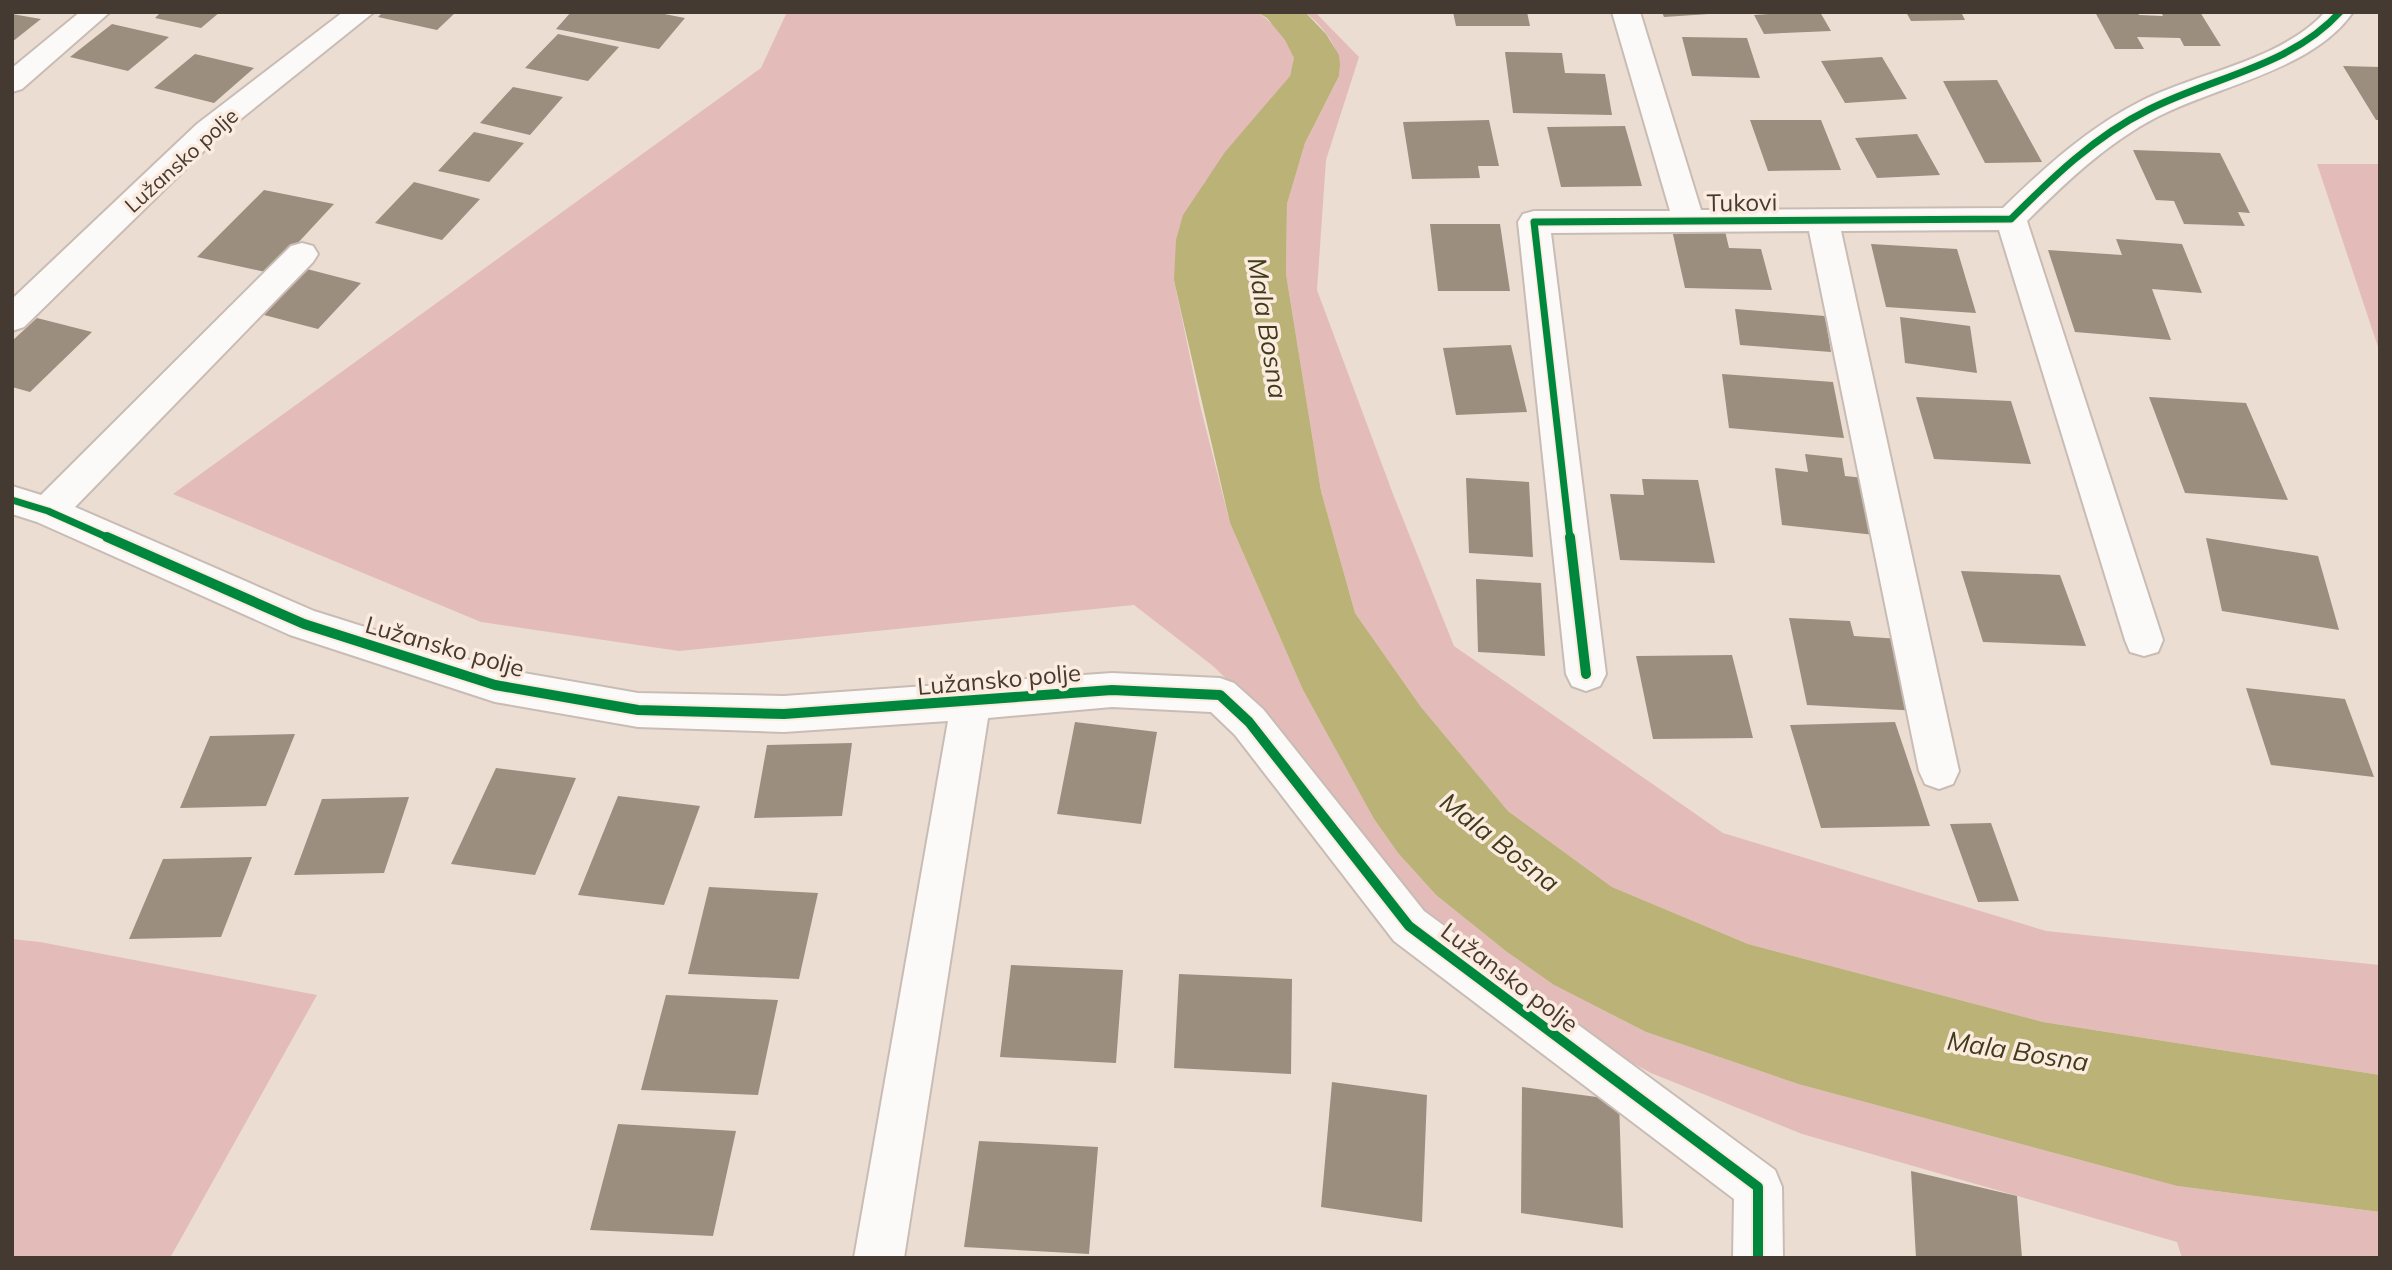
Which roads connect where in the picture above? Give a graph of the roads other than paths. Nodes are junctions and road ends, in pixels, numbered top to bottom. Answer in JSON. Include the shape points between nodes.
{"nodes":[{"id":1,"x":97,"y":12,"type":"edge"},
{"id":2,"x":361,"y":12,"type":"edge"},
{"id":3,"x":1626,"y":12,"type":"edge"},
{"id":4,"x":2340,"y":12,"type":"edge"},
{"id":5,"x":12,"y":83,"type":"edge"},
{"id":6,"x":2011,"y":219,"type":"junction"},
{"id":7,"x":1823,"y":221,"type":"junction"},
{"id":8,"x":1689,"y":222,"type":"junction"},
{"id":9,"x":302,"y":254,"type":"dead end"},
{"id":10,"x":12,"y":319,"type":"edge"},
{"id":11,"x":30,"y":505,"type":"edge"},
{"id":12,"x":2144,"y":640,"type":"dead end"},
{"id":13,"x":1586,"y":674,"type":"dead end"},
{"id":14,"x":971,"y":702,"type":"junction"},
{"id":15,"x":1939,"y":771,"type":"dead end"},
{"id":16,"x":878,"y":1258,"type":"edge"},
{"id":17,"x":1758,"y":1258,"type":"edge"}],
"edges":[{"from":1,"to":5,"type":"street"},
{"from":2,"to":10,"type":"street","name":"Lužansko polje","via":[[207,131]]},
{"from":3,"to":8,"type":"street","name":"Tukovi"},
{"from":4,"to":6,"type":"street","via":[[2323,33],[2282,58],[2134,117],[2068,163]]},
{"from":6,"to":7,"type":"street","name":"Tukovi"},
{"from":6,"to":12,"type":"street"},
{"from":7,"to":8,"type":"street","name":"Tukovi"},
{"from":7,"to":15,"type":"street"},
{"from":8,"to":13,"type":"street","name":"Tukovi","via":[[1534,222]]},
{"from":9,"to":11,"type":"street"},
{"from":11,"to":14,"type":"street","name":"Lužansko polje","via":[[304,624],[495,685],[638,710],[784,714]]},
{"from":14,"to":16,"type":"street"},
{"from":14,"to":17,"type":"street","name":"Lužansko polje","via":[[1112,690],[1220,695],[1249,722],[1409,926],[1758,1187]]}]}
